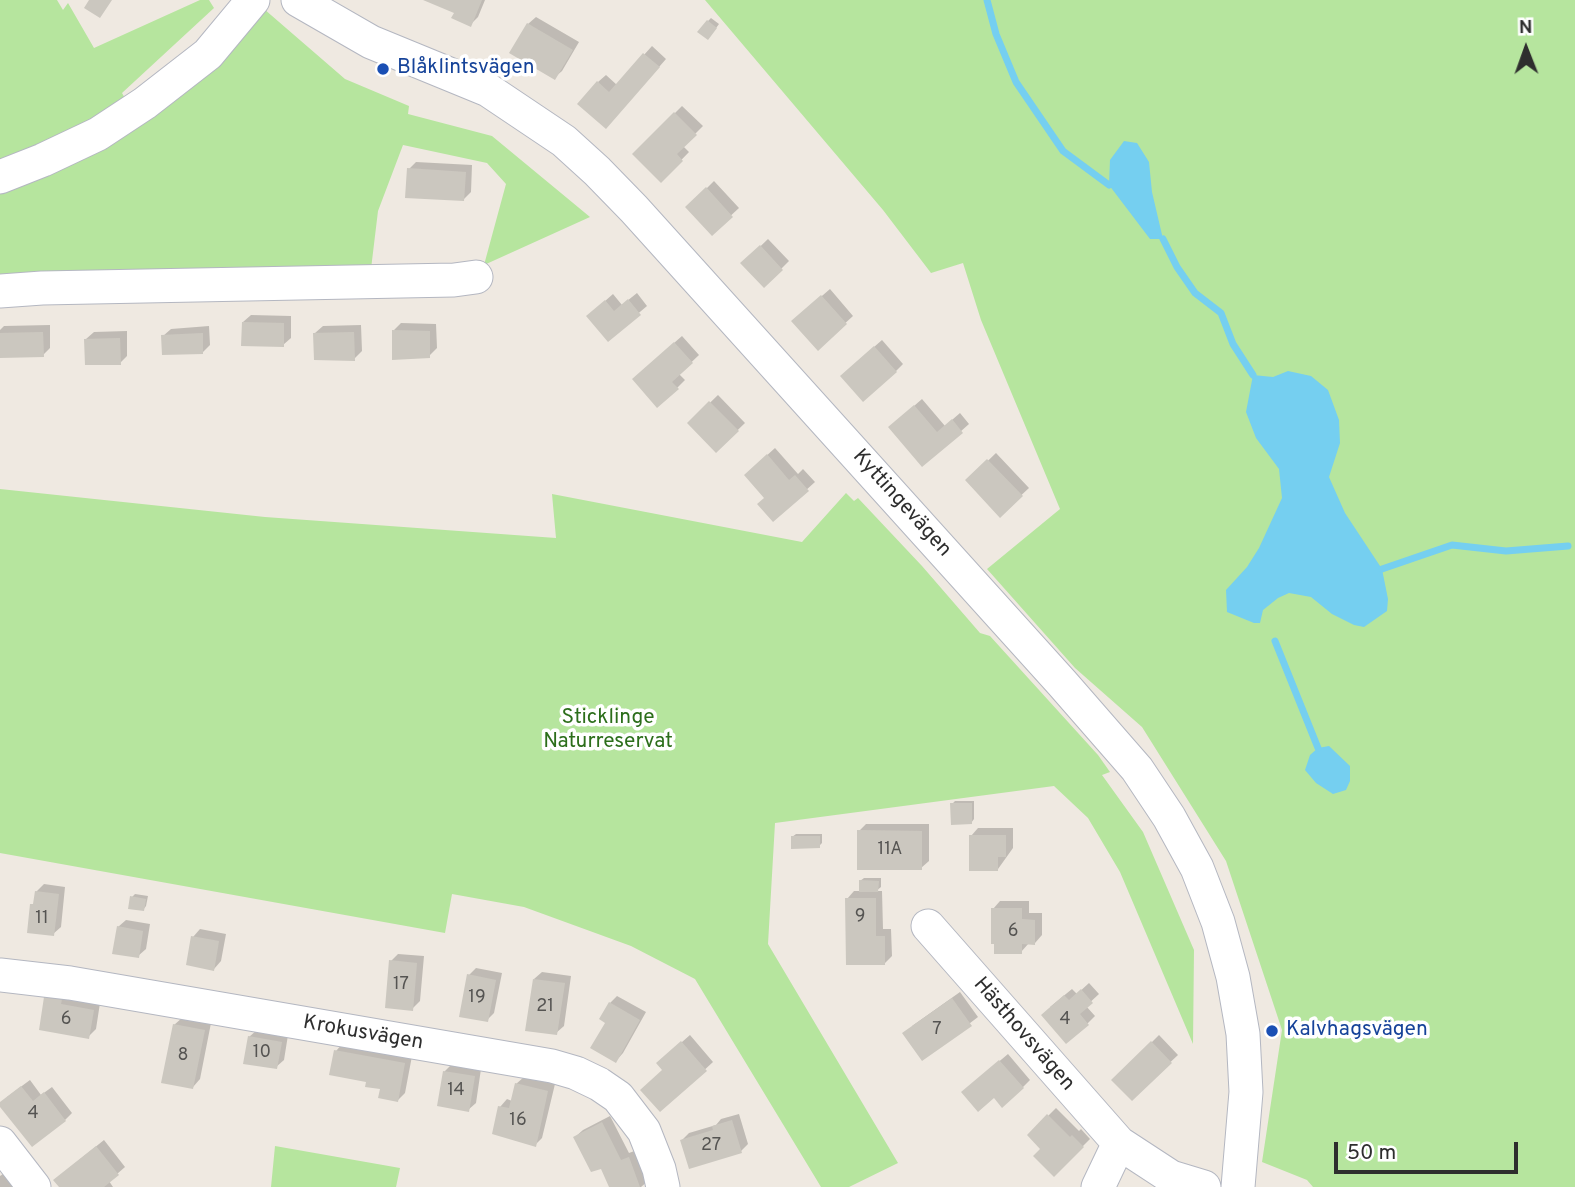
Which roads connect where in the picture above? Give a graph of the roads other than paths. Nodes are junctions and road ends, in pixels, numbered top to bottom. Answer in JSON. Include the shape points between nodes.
{"nodes":[{"id":1,"x":253,"y":0,"type":"edge"},
{"id":2,"x":298,"y":0,"type":"edge"},
{"id":3,"x":0,"y":177,"type":"edge"},
{"id":4,"x":477,"y":277,"type":"dead end"},
{"id":5,"x":0,"y":291,"type":"edge"},
{"id":6,"x":928,"y":926,"type":"dead end"},
{"id":7,"x":0,"y":975,"type":"edge"},
{"id":8,"x":0,"y":1143,"type":"edge"},
{"id":9,"x":1119,"y":1143,"type":"junction"},
{"id":10,"x":34,"y":1187,"type":"edge"},
{"id":11,"x":663,"y":1187,"type":"edge"},
{"id":12,"x":1098,"y":1187,"type":"edge"},
{"id":13,"x":1204,"y":1187,"type":"edge"},
{"id":14,"x":1238,"y":1187,"type":"edge"}],
"edges":[{"from":1,"to":3,"type":"street","via":[[208,54],[145,103],[98,134]]},
{"from":2,"to":14,"type":"street","name":"Kyttingevägen","via":[[372,42],[488,90],[564,141],[597,171],[1137,769],[1197,868],[1233,977],[1243,1034],[1246,1092]]},
{"from":4,"to":5,"type":"street"},
{"from":6,"to":9,"type":"street","name":"Hästhovsvägen"},
{"from":7,"to":11,"type":"street","name":"Krokusvägen","via":[[70,983],[576,1073],[618,1097],[644,1131]]},
{"from":8,"to":10,"type":"street"},
{"from":9,"to":12,"type":"street"},
{"from":9,"to":13,"type":"street","name":"Hästhovsvägen","via":[[1171,1177]]}]}
